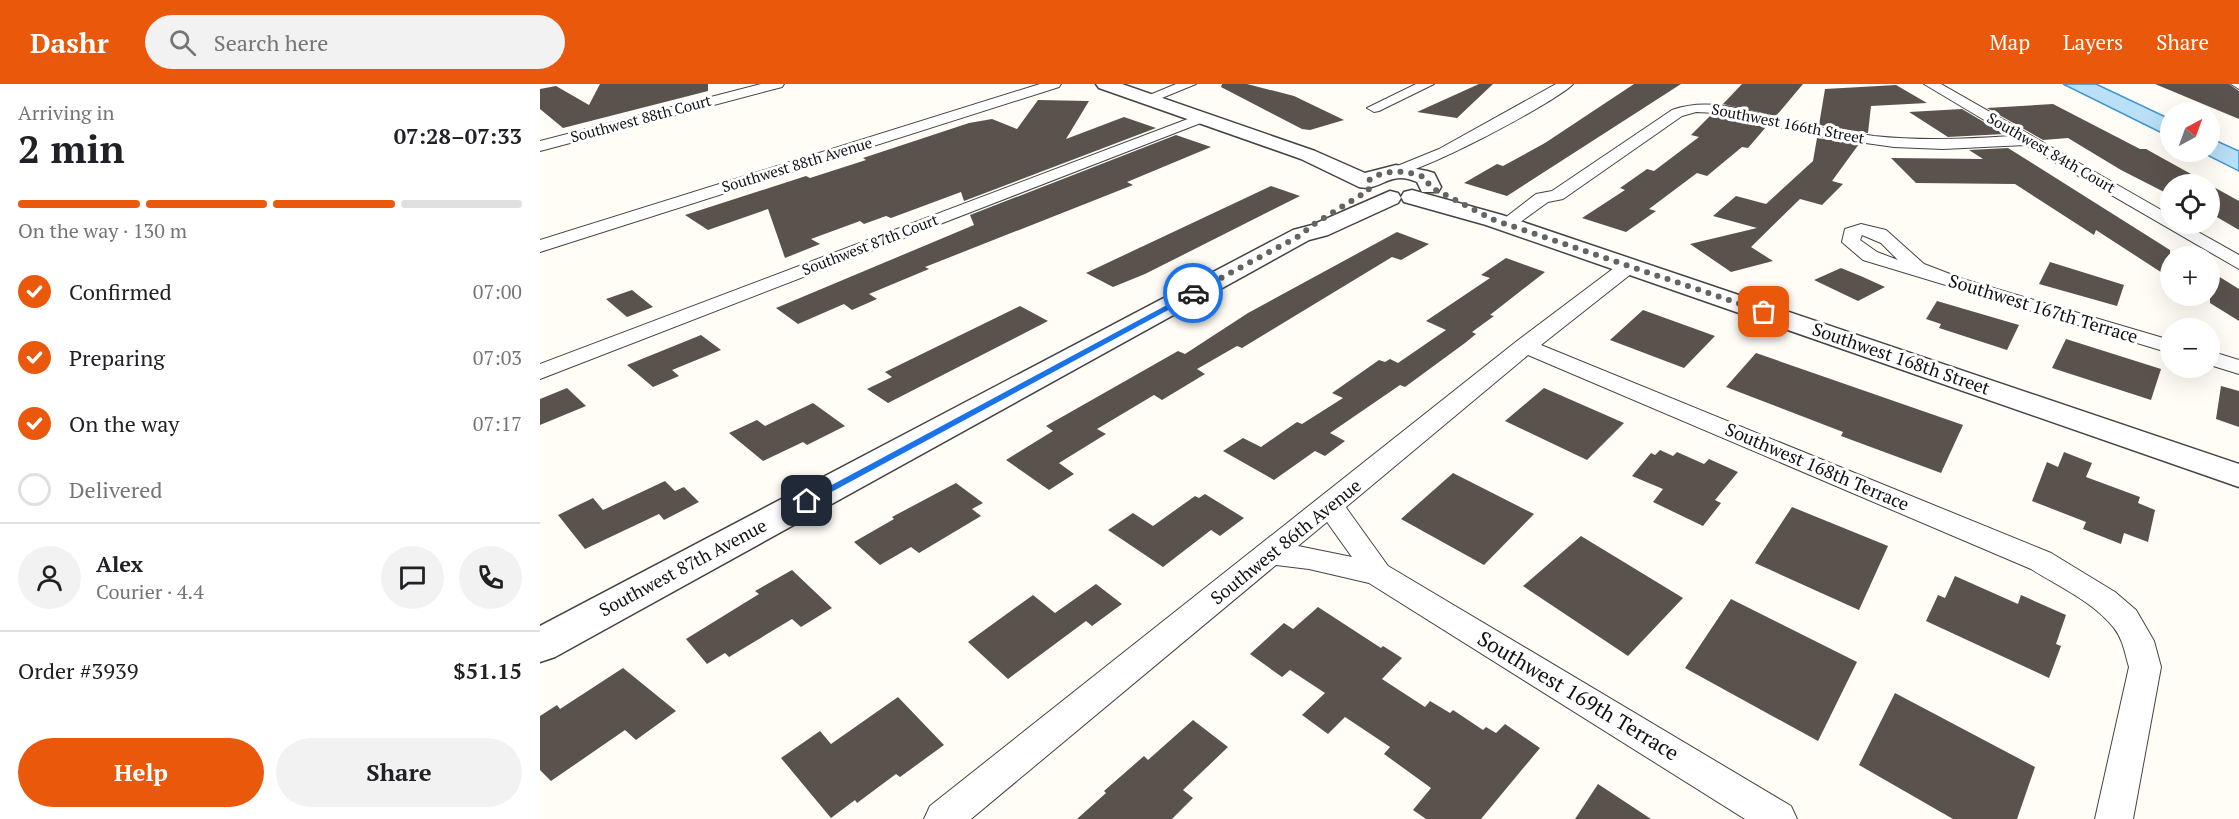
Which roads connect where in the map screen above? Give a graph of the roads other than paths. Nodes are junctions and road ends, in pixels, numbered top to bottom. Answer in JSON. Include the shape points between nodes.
{"nodes":[{"id":1,"x":777,"y":84,"type":"edge"},
{"id":2,"x":1054,"y":84,"type":"edge"},
{"id":3,"x":1105,"y":84,"type":"edge"},
{"id":4,"x":1165,"y":84,"type":"edge"},
{"id":5,"x":1189,"y":84,"type":"edge"},
{"id":6,"x":1427,"y":84,"type":"edge"},
{"id":7,"x":1566,"y":84,"type":"edge"},
{"id":8,"x":1931,"y":84,"type":"edge"},
{"id":9,"x":1141,"y":97,"type":"junction"},
{"id":10,"x":1374,"y":108,"type":"dead end"},
{"id":11,"x":1201,"y":118,"type":"junction"},
{"id":12,"x":2029,"y":140,"type":"junction"},
{"id":13,"x":540,"y":146,"type":"edge"},
{"id":14,"x":1445,"y":152,"type":"junction"},
{"id":15,"x":1397,"y":185,"type":"junction"},
{"id":16,"x":2160,"y":217,"type":"edge"},
{"id":17,"x":1507,"y":224,"type":"junction"},
{"id":18,"x":2190,"y":234,"type":"edge"},
{"id":19,"x":540,"y":246,"type":"edge"},
{"id":20,"x":2239,"y":262,"type":"edge"},
{"id":21,"x":1629,"y":266,"type":"junction"},
{"id":22,"x":1917,"y":268,"type":"dead end"},
{"id":23,"x":2160,"y":344,"type":"edge"},
{"id":24,"x":1525,"y":346,"type":"junction"},
{"id":25,"x":2220,"y":361,"type":"edge"},
{"id":26,"x":2239,"y":367,"type":"edge"},
{"id":27,"x":540,"y":372,"type":"edge"},
{"id":28,"x":2239,"y":476,"type":"edge"},
{"id":29,"x":1331,"y":505,"type":"junction"},
{"id":30,"x":1272,"y":554,"type":"junction"},
{"id":31,"x":1378,"y":574,"type":"junction"},
{"id":32,"x":540,"y":645,"type":"edge"},
{"id":33,"x":954,"y":816,"type":"edge"},
{"id":34,"x":1778,"y":819,"type":"edge"},
{"id":35,"x":2114,"y":819,"type":"edge"}],
"edges":[{"from":1,"to":13,"type":"street","name":"Southwest 88th Court"},
{"from":2,"to":19,"type":"street","name":"Southwest 88th Avenue"},
{"from":3,"to":9,"type":"street","name":"Southwest 168th Street"},
{"from":4,"to":9,"type":"street"},
{"from":5,"to":9,"type":"street"},
{"from":6,"to":10,"type":"street"},
{"from":7,"to":14,"type":"street","name":"Southwest 87th Avenue"},
{"from":8,"to":12,"type":"street","name":"Southwest 84th Court"},
{"from":9,"to":11,"type":"street","name":"Southwest 168th Street"},
{"from":11,"to":15,"type":"street","name":"Southwest 168th Street"},
{"from":11,"to":27,"type":"street","name":"Southwest 87th Court"},
{"from":12,"to":16,"type":"street","name":"Southwest 84th Court"},
{"from":12,"to":17,"type":"street","name":"Southwest 166th Street","via":[[1916,144],[1868,140],[1719,109],[1692,108],[1672,116],[1557,195],[1557,203]]},
{"from":14,"to":15,"type":"street","name":"Southwest 87th Avenue"},
{"from":14,"to":15,"type":"street","name":"Southwest 87th Avenue","via":[[1444,158]]},
{"from":15,"to":17,"type":"street","name":"Southwest 168th Street"},
{"from":15,"to":32,"type":"street","name":"Southwest 87th Avenue","via":[[1320,230],[1301,235]]},
{"from":17,"to":21,"type":"street","name":"Southwest 168th Street"},
{"from":18,"to":20,"type":"street","name":"Southwest 84th Court"},
{"from":21,"to":24,"type":"street","name":"Southwest 86th Avenue"},
{"from":21,"to":28,"type":"street","name":"Southwest 168th Street"},
{"from":22,"to":23,"type":"street","name":"Southwest 167th Terrace"},
{"from":24,"to":29,"type":"street","name":"Southwest 86th Avenue"},
{"from":24,"to":35,"type":"street","name":"Southwest 168th Terrace","via":[[2041,561],[2104,600],[2125,619],[2138,641],[2145,667]]},
{"from":25,"to":26,"type":"street"},
{"from":29,"to":30,"type":"street","name":"Southwest 86th Avenue"},
{"from":29,"to":31,"type":"street","name":"Southwest 169th Terrace"},
{"from":30,"to":31,"type":"street","name":"Southwest 169th Terrace"},
{"from":30,"to":33,"type":"street","name":"Southwest 86th Avenue"},
{"from":31,"to":34,"type":"street","name":"Southwest 169th Terrace"}]}
